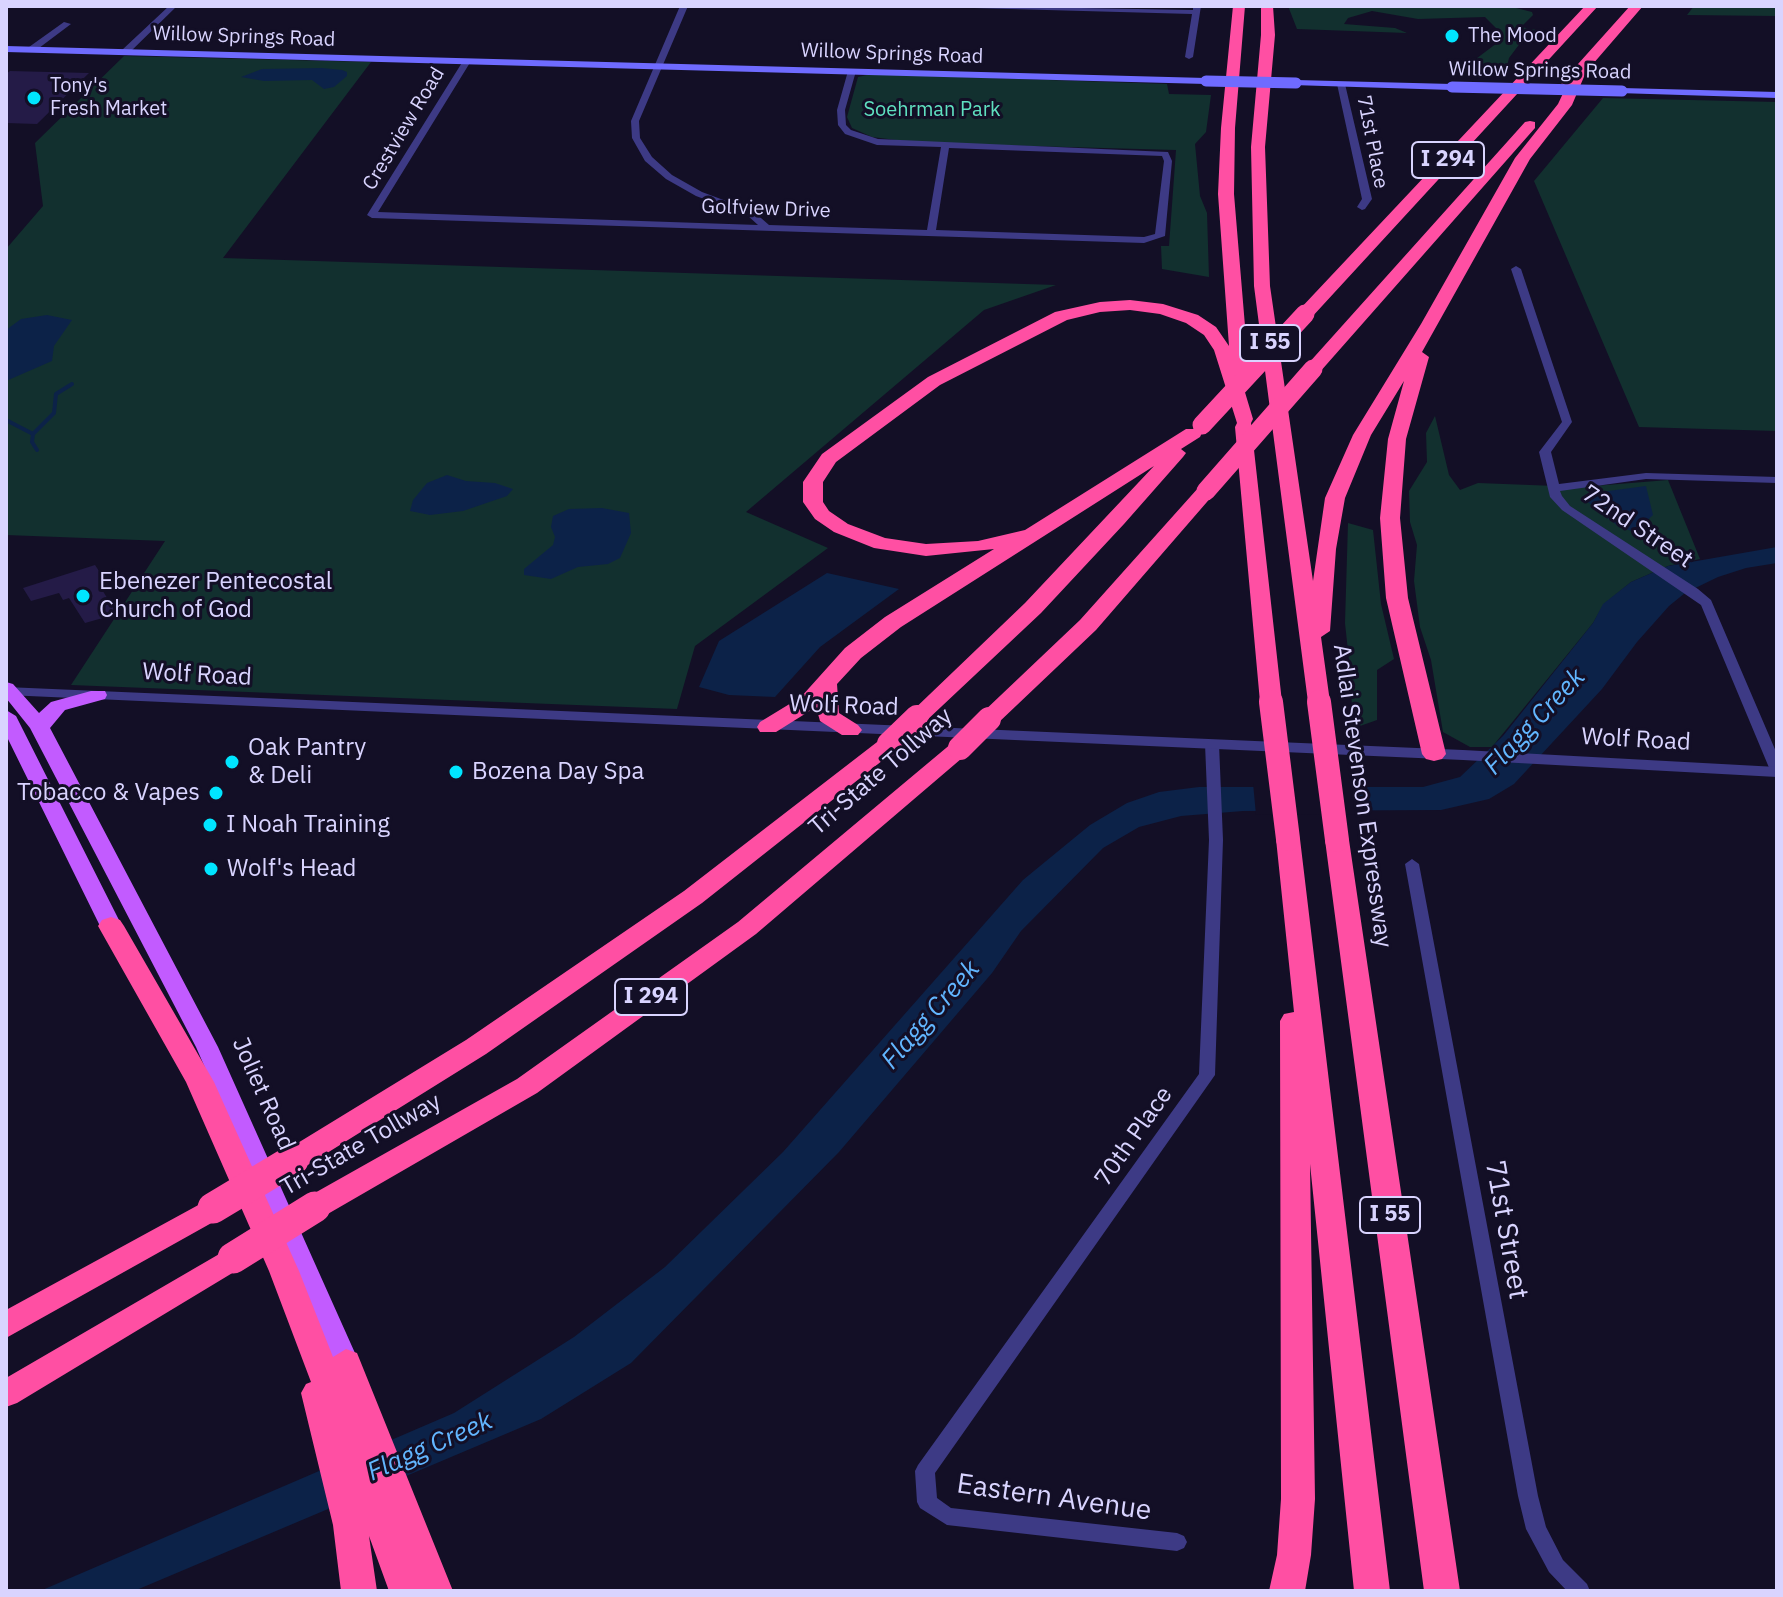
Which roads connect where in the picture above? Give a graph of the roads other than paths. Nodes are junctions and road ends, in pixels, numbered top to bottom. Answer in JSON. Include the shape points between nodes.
{"nodes":[{"id":1,"x":173,"y":6,"type":"edge"},
{"id":2,"x":684,"y":6,"type":"edge"},
{"id":3,"x":974,"y":6,"type":"edge"},
{"id":4,"x":1009,"y":6,"type":"edge"},
{"id":5,"x":1239,"y":6,"type":"edge"},
{"id":6,"x":1267,"y":6,"type":"edge"},
{"id":7,"x":1592,"y":6,"type":"edge"},
{"id":8,"x":1637,"y":6,"type":"edge"},
{"id":9,"x":1196,"y":9,"type":"edge"},
{"id":10,"x":67,"y":24,"type":"dead end"},
{"id":11,"x":6,"y":49,"type":"edge"},
{"id":12,"x":32,"y":49,"type":"junction"},
{"id":13,"x":125,"y":52,"type":"junction"},
{"id":14,"x":1189,"y":57,"type":"dead end"},
{"id":15,"x":467,"y":61,"type":"junction"},
{"id":16,"x":658,"y":66,"type":"junction"},
{"id":17,"x":852,"y":71,"type":"junction"},
{"id":18,"x":1579,"y":71,"type":"junction"},
{"id":19,"x":1341,"y":84,"type":"junction"},
{"id":20,"x":1777,"y":95,"type":"edge"},
{"id":21,"x":945,"y":147,"type":"junction"},
{"id":22,"x":1362,"y":207,"type":"dead end"},
{"id":23,"x":372,"y":215,"type":"joint"},
{"id":24,"x":766,"y":227,"type":"junction"},
{"id":25,"x":931,"y":232,"type":"junction"},
{"id":26,"x":1516,"y":269,"type":"dead end"},
{"id":27,"x":1430,"y":324,"type":"junction"},
{"id":28,"x":1244,"y":419,"type":"junction"},
{"id":29,"x":1198,"y":429,"type":"junction"},
{"id":30,"x":1777,"y":480,"type":"edge"},
{"id":31,"x":1553,"y":488,"type":"junction"},
{"id":32,"x":1034,"y":534,"type":"junction"},
{"id":33,"x":1316,"y":677,"type":"junction"},
{"id":34,"x":826,"y":684,"type":"junction"},
{"id":35,"x":6,"y":693,"type":"edge"},
{"id":36,"x":98,"y":695,"type":"junction"},
{"id":37,"x":6,"y":716,"type":"edge"},
{"id":38,"x":768,"y":727,"type":"junction"},
{"id":39,"x":40,"y":728,"type":"junction"},
{"id":40,"x":850,"y":730,"type":"junction"},
{"id":41,"x":1212,"y":744,"type":"junction"},
{"id":42,"x":1434,"y":754,"type":"junction"},
{"id":43,"x":1777,"y":771,"type":"edge"},
{"id":44,"x":1412,"y":864,"type":"dead end"},
{"id":45,"x":1292,"y":871,"type":"junction"},
{"id":46,"x":111,"y":926,"type":"joint"},
{"id":47,"x":6,"y":1325,"type":"edge"},
{"id":48,"x":346,"y":1362,"type":"joint"},
{"id":49,"x":6,"y":1394,"type":"edge"},
{"id":50,"x":353,"y":1442,"type":"junction"},
{"id":51,"x":927,"y":1502,"type":"joint"},
{"id":52,"x":377,"y":1514,"type":"junction"},
{"id":53,"x":1177,"y":1542,"type":"dead end"},
{"id":54,"x":359,"y":1591,"type":"edge"},
{"id":55,"x":407,"y":1591,"type":"edge"},
{"id":56,"x":435,"y":1591,"type":"edge"},
{"id":57,"x":1287,"y":1591,"type":"edge"},
{"id":58,"x":1372,"y":1591,"type":"edge"},
{"id":59,"x":1442,"y":1591,"type":"edge"},
{"id":60,"x":1580,"y":1591,"type":"edge"}],
"edges":[{"from":1,"to":13,"type":"street"},
{"from":2,"to":16,"type":"street"},
{"from":3,"to":4,"type":"street"},
{"from":4,"to":9,"type":"street"},
{"from":5,"to":28,"type":"highway","number":"I 55","via":[[1226,194]]},
{"from":6,"to":33,"type":"highway","name":"Adlai Stevenson Expressway","number":"I 55","via":[[1258,147],[1262,286]]},
{"from":7,"to":29,"type":"highway","name":"Tri-State Tollway","number":"I 294","bridge":true},
{"from":8,"to":18,"type":"highway","name":"Tri-State Tollway","number":"I 294"},
{"from":9,"to":14,"type":"street"},
{"from":10,"to":12,"type":"street"},
{"from":11,"to":12,"type":"main road","name":"Willow Springs Road"},
{"from":12,"to":13,"type":"main road","name":"Willow Springs Road"},
{"from":13,"to":15,"type":"main road","name":"Willow Springs Road"},
{"from":15,"to":16,"type":"main road","name":"Willow Springs Road"},
{"from":15,"to":23,"type":"street","name":"Crestview Road"},
{"from":16,"to":17,"type":"main road","name":"Willow Springs Road"},
{"from":16,"to":24,"type":"street","via":[[635,121],[636,138],[648,159],[669,177],[750,213]]},
{"from":17,"to":19,"type":"main road","name":"Willow Springs Road","bridge":true},
{"from":17,"to":21,"type":"street","via":[[840,118],[848,132],[877,142]]},
{"from":18,"to":27,"type":"highway","via":[[1565,105],[1523,158]]},
{"from":18,"to":49,"type":"highway","name":"Tri-State Tollway","number":"I 294","bridge":true,"via":[[1088,625],[960,748],[747,928],[527,1086]]},
{"from":19,"to":20,"type":"main road","name":"Willow Springs Road","bridge":true},
{"from":19,"to":22,"type":"street","name":"71st Place","via":[[1367,199]]},
{"from":21,"to":25,"type":"street"},
{"from":21,"to":25,"type":"street","name":"Golfview Drive","via":[[1165,154],[1159,239]]},
{"from":23,"to":24,"type":"street","name":"Golfview Drive"},
{"from":24,"to":25,"type":"street","name":"Golfview Drive"},
{"from":26,"to":31,"type":"street","name":"72nd Street","via":[[1567,422],[1545,452]]},
{"from":27,"to":33,"type":"highway","via":[[1362,435],[1335,498]]},
{"from":27,"to":42,"type":"highway","via":[[1397,439],[1390,518],[1397,598]]},
{"from":28,"to":32,"type":"highway","via":[[1223,350],[1210,331],[1163,309],[1100,307],[1027,331],[934,381],[846,444],[813,482],[813,502],[822,515],[881,544],[926,550],[978,547]]},
{"from":28,"to":45,"type":"highway","number":"I 55","bridge":true},
{"from":29,"to":32,"type":"highway"},
{"from":29,"to":47,"type":"highway","name":"Tri-State Tollway","number":"I 294","bridge":true,"via":[[1033,608],[889,744],[693,897],[476,1047],[213,1208]]},
{"from":30,"to":31,"type":"street","via":[[1646,476]]},
{"from":31,"to":43,"type":"street","name":"72nd Street","via":[[1566,508],[1707,603]]},
{"from":32,"to":34,"type":"highway","via":[[893,622],[853,653]]},
{"from":33,"to":59,"type":"highway","name":"Adlai Stevenson Expressway","number":"I 55","bridge":true},
{"from":34,"to":38,"type":"highway","via":[[809,702]]},
{"from":34,"to":40,"type":"highway","via":[[828,716]]},
{"from":35,"to":36,"type":"street","name":"Wolf Road"},
{"from":35,"to":39,"type":"main road","name":"Joliet Road","via":[[26,707]]},
{"from":36,"to":38,"type":"street","name":"Wolf Road"},
{"from":36,"to":39,"type":"main road","via":[[58,706]]},
{"from":37,"to":46,"type":"main road"},
{"from":38,"to":40,"type":"street","name":"Wolf Road"},
{"from":39,"to":48,"type":"main road","name":"Joliet Road","via":[[212,1056]]},
{"from":40,"to":41,"type":"street","name":"Wolf Road"},
{"from":41,"to":42,"type":"street","name":"Wolf Road"},
{"from":41,"to":51,"type":"street","name":"70th Place","via":[[1216,840],[1207,1075],[925,1471]]},
{"from":42,"to":43,"type":"street","name":"Wolf Road"},
{"from":44,"to":60,"type":"street","name":"71st Street","via":[[1528,1496],[1536,1529],[1556,1566]]},
{"from":45,"to":57,"type":"highway","via":[[1298,1499]]},
{"from":45,"to":58,"type":"highway","number":"I 55"},
{"from":46,"to":50,"type":"highway","via":[[191,1084],[310,1370]]},
{"from":48,"to":50,"type":"highway","name":"Joliet Road"},
{"from":50,"to":52,"type":"highway"},
{"from":50,"to":52,"type":"highway","name":"Joliet Road"},
{"from":51,"to":53,"type":"street","name":"Eastern Avenue","via":[[947,1516]]},
{"from":52,"to":54,"type":"highway"},
{"from":52,"to":55,"type":"highway","name":"Joliet Road"},
{"from":52,"to":56,"type":"highway","name":"Joliet Road"}]}
